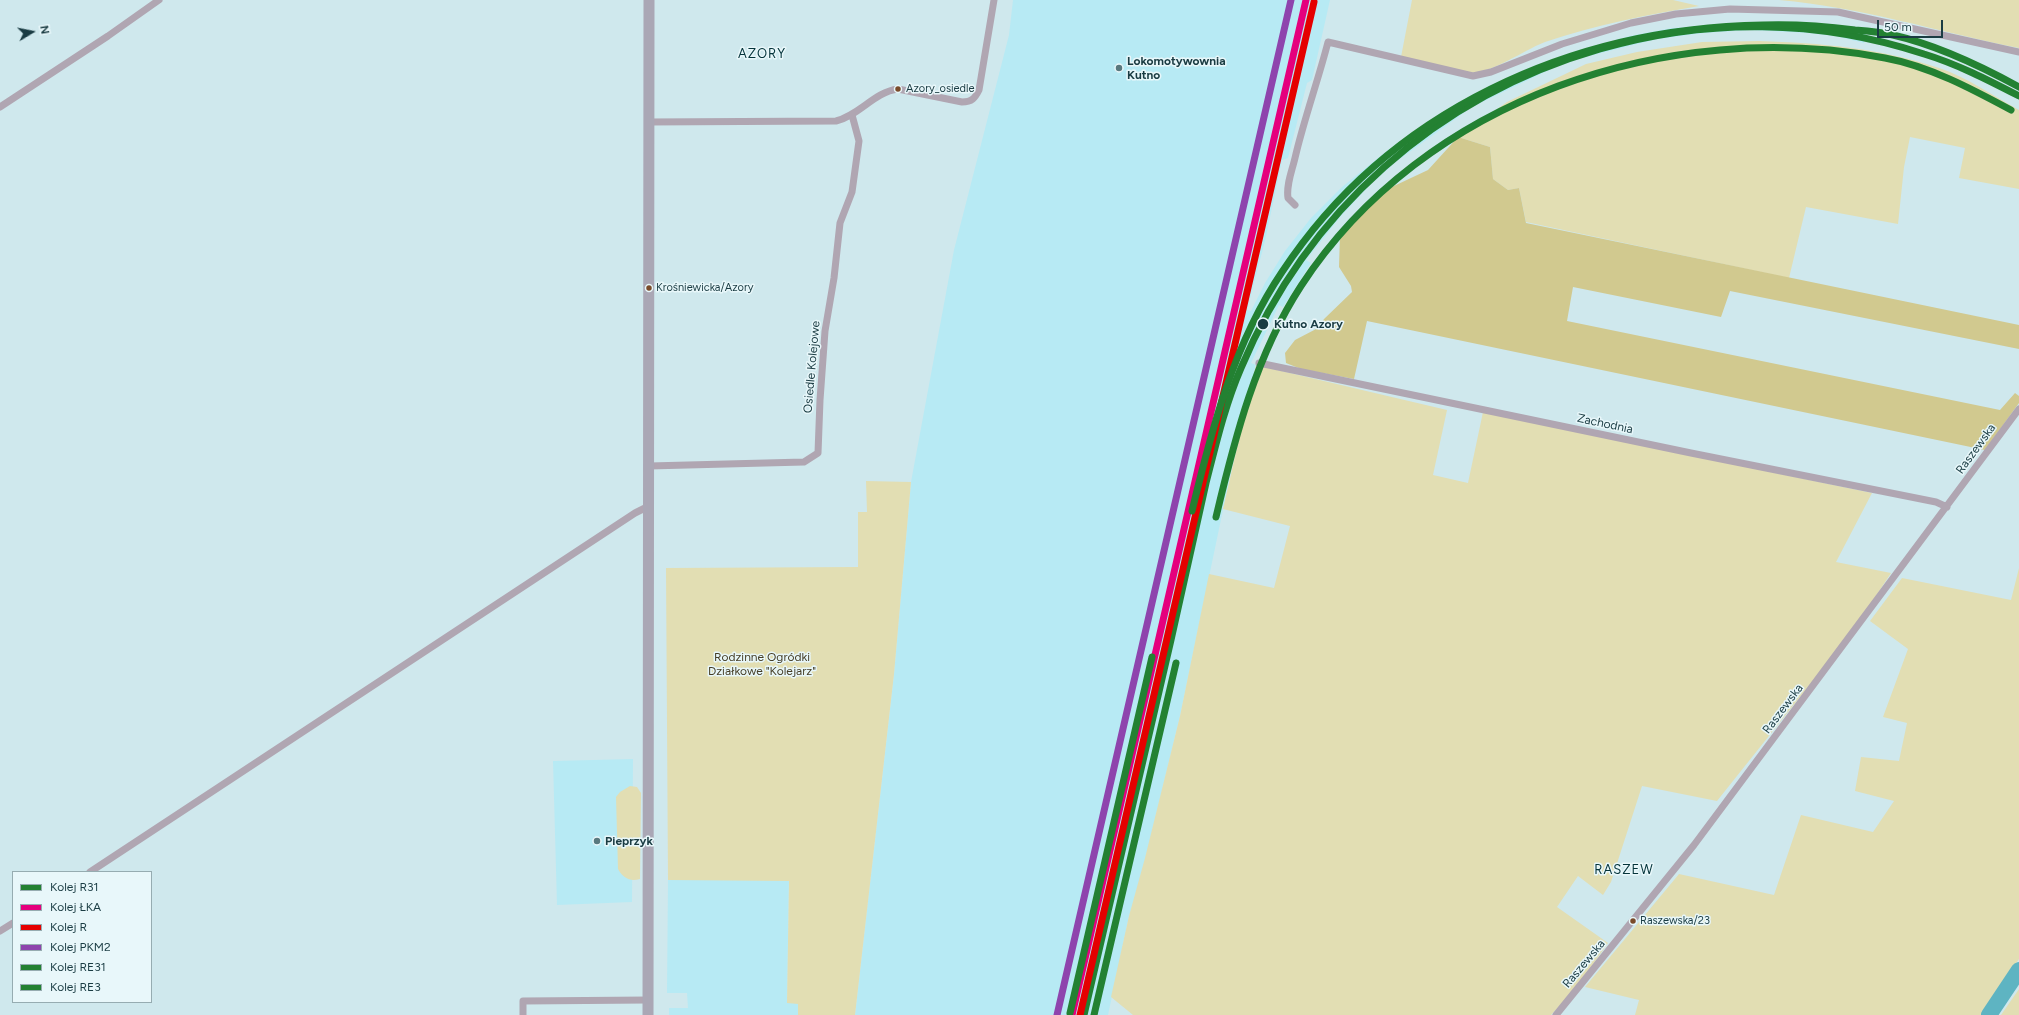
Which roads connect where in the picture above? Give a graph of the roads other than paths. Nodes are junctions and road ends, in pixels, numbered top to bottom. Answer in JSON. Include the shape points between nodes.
{"nodes":[{"id":1,"x":159,"y":0,"type":"edge"},
{"id":2,"x":649,"y":0,"type":"edge"},
{"id":3,"x":994,"y":0,"type":"edge"},
{"id":4,"x":2019,"y":52,"type":"edge"},
{"id":5,"x":0,"y":107,"type":"edge"},
{"id":6,"x":852,"y":115,"type":"junction"},
{"id":7,"x":648,"y":122,"type":"junction"},
{"id":8,"x":1295,"y":206,"type":"dead end"},
{"id":9,"x":1259,"y":363,"type":"dead end"},
{"id":10,"x":2019,"y":409,"type":"edge"},
{"id":11,"x":649,"y":466,"type":"junction"},
{"id":12,"x":648,"y":506,"type":"junction"},
{"id":13,"x":1947,"y":507,"type":"junction"},
{"id":14,"x":92,"y":871,"type":"edge"},
{"id":15,"x":12,"y":924,"type":"edge"},
{"id":16,"x":0,"y":931,"type":"edge"},
{"id":17,"x":648,"y":1000,"type":"junction"},
{"id":18,"x":523,"y":1015,"type":"edge"},
{"id":19,"x":648,"y":1015,"type":"edge"},
{"id":20,"x":1556,"y":1015,"type":"edge"}],
"edges":[{"from":1,"to":5,"type":"street"},
{"from":2,"to":7,"type":"main road"},
{"from":3,"to":6,"type":"street","via":[[976,97],[962,102],[898,89],[888,90]]},
{"from":4,"to":8,"type":"street","via":[[1838,12],[1804,10],[1730,9],[1661,17],[1631,23],[1562,44],[1491,72],[1473,76],[1328,42],[1288,184],[1288,198]]},
{"from":6,"to":7,"type":"street","via":[[820,123]]},
{"from":6,"to":11,"type":"street","name":"Osiedle Kolejowe","via":[[859,141],[852,192],[840,223],[825,331],[818,453],[804,462]]},
{"from":7,"to":11,"type":"main road"},
{"from":9,"to":13,"type":"street","name":"Zachodnia","via":[[1936,502]]},
{"from":10,"to":13,"type":"street","name":"Raszewska"},
{"from":11,"to":12,"type":"main road"},
{"from":12,"to":14,"type":"street"},
{"from":12,"to":17,"type":"main road"},
{"from":13,"to":20,"type":"street","name":"Raszewska","via":[[1694,845]]},
{"from":15,"to":16,"type":"street"},
{"from":17,"to":18,"type":"street","via":[[523,1001]]},
{"from":17,"to":19,"type":"main road"}]}
